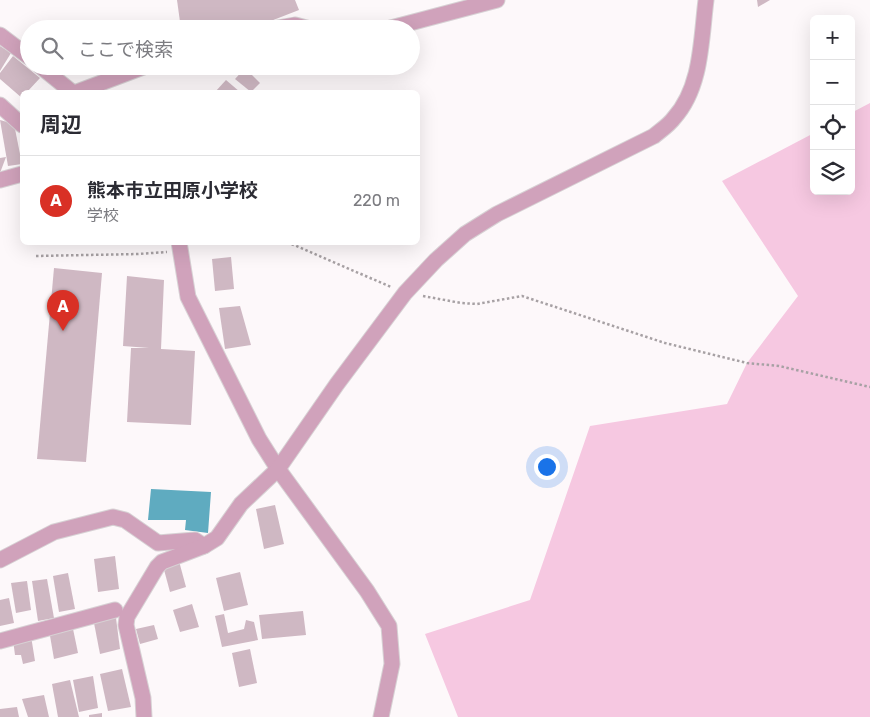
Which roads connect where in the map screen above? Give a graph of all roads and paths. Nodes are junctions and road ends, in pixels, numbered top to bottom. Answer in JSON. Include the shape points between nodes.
{"nodes":[{"id":1,"x":497,"y":0,"type":"edge"},
{"id":2,"x":706,"y":0,"type":"edge"},
{"id":3,"x":420,"y":20,"type":"edge"},
{"id":4,"x":0,"y":35,"type":"edge"},
{"id":5,"x":20,"y":50,"type":"edge"},
{"id":6,"x":51,"y":75,"type":"edge"},
{"id":7,"x":122,"y":75,"type":"edge"},
{"id":8,"x":70,"y":90,"type":"edge"},
{"id":9,"x":82,"y":90,"type":"edge"},
{"id":10,"x":0,"y":105,"type":"edge"},
{"id":11,"x":20,"y":123,"type":"edge"},
{"id":12,"x":20,"y":175,"type":"edge"},
{"id":13,"x":0,"y":180,"type":"edge"},
{"id":14,"x":294,"y":245,"type":"edge"},
{"id":15,"x":180,"y":247,"type":"edge"},
{"id":16,"x":36,"y":256,"type":"dead end"},
{"id":17,"x":405,"y":293,"type":"junction"},
{"id":18,"x":870,"y":387,"type":"edge"},
{"id":19,"x":278,"y":468,"type":"junction"},
{"id":20,"x":204,"y":546,"type":"junction"},
{"id":21,"x":0,"y":560,"type":"edge"},
{"id":22,"x":115,"y":610,"type":"dead end"},
{"id":23,"x":0,"y":641,"type":"edge"},
{"id":24,"x":144,"y":717,"type":"edge"},
{"id":25,"x":381,"y":717,"type":"edge"}],
"edges":[{"from":1,"to":3,"type":"street"},
{"from":2,"to":17,"type":"street","via":[[691,91],[675,118],[654,136],[497,214],[465,234]]},
{"from":4,"to":5,"type":"street"},
{"from":6,"to":8,"type":"street"},
{"from":7,"to":9,"type":"street"},
{"from":10,"to":11,"type":"street"},
{"from":12,"to":13,"type":"street"},
{"from":14,"to":17,"type":"path"},
{"from":15,"to":16,"type":"path","via":[[138,254]]},
{"from":15,"to":19,"type":"street","via":[[188,297],[259,439]]},
{"from":17,"to":18,"type":"path","via":[[477,304],[522,296],[665,343]]},
{"from":17,"to":19,"type":"street"},
{"from":19,"to":20,"type":"street","via":[[240,504],[217,538]]},
{"from":19,"to":25,"type":"street","via":[[389,626],[392,664]]},
{"from":20,"to":21,"type":"street","via":[[195,540],[158,543],[125,520],[113,517],[54,532]]},
{"from":20,"to":24,"type":"street","via":[[162,562],[128,617],[126,625],[143,698]]},
{"from":22,"to":23,"type":"street"}]}
